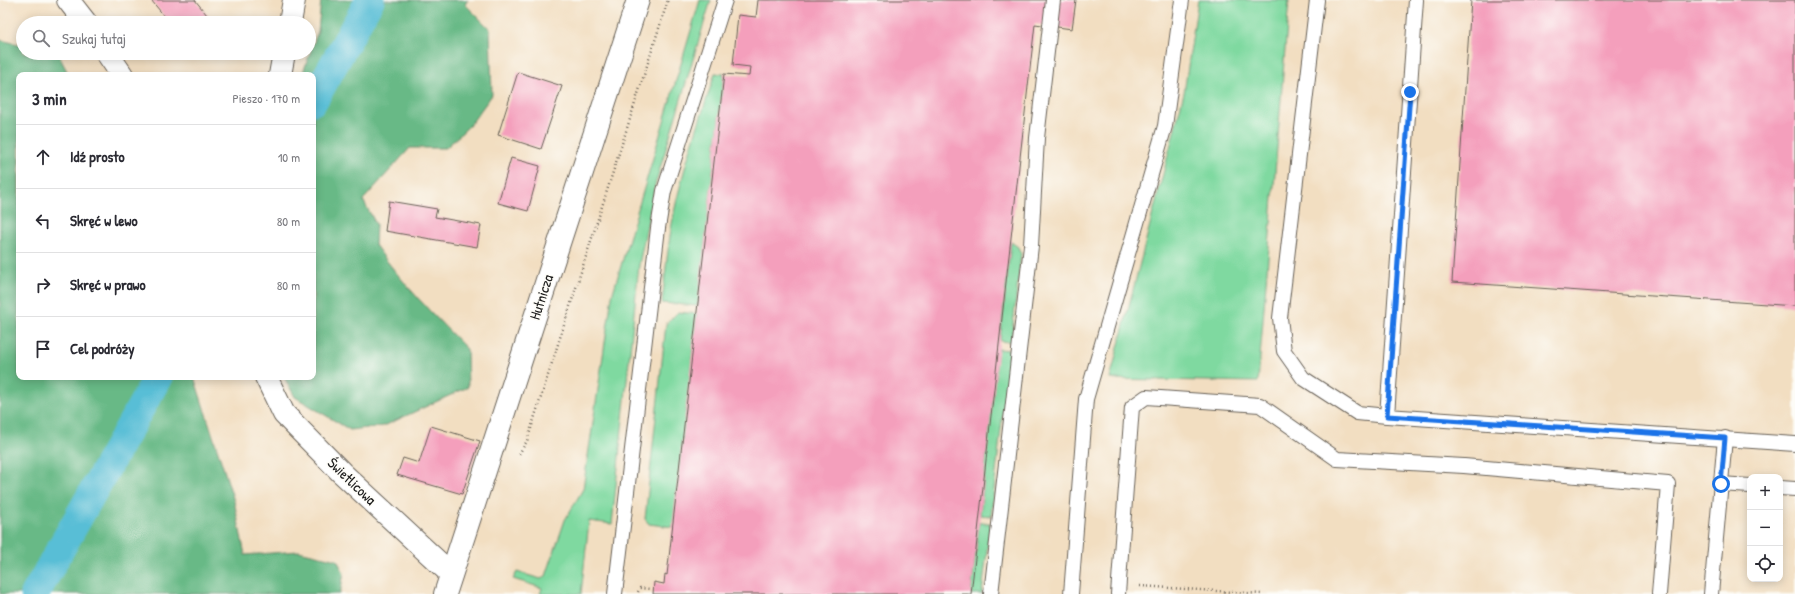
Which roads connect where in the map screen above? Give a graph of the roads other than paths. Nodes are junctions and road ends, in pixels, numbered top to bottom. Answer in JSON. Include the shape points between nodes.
{"nodes":[{"id":1,"x":68,"y":0,"type":"edge"},
{"id":2,"x":294,"y":0,"type":"edge"},
{"id":3,"x":638,"y":0,"type":"edge"},
{"id":4,"x":725,"y":0,"type":"edge"},
{"id":5,"x":1053,"y":0,"type":"edge"},
{"id":6,"x":1182,"y":0,"type":"edge"},
{"id":7,"x":1317,"y":0,"type":"edge"},
{"id":8,"x":1416,"y":0,"type":"edge"},
{"id":9,"x":81,"y":16,"type":"edge"},
{"id":10,"x":291,"y":16,"type":"edge"},
{"id":11,"x":112,"y":60,"type":"edge"},
{"id":12,"x":283,"y":60,"type":"edge"},
{"id":13,"x":120,"y":72,"type":"edge"},
{"id":14,"x":281,"y":72,"type":"edge"},
{"id":15,"x":267,"y":380,"type":"edge"},
{"id":16,"x":1387,"y":416,"type":"junction"},
{"id":17,"x":1725,"y":438,"type":"junction"},
{"id":18,"x":1795,"y":444,"type":"edge"},
{"id":19,"x":1721,"y":484,"type":"junction"},
{"id":20,"x":1747,"y":486,"type":"edge"},
{"id":21,"x":1783,"y":488,"type":"edge"},
{"id":22,"x":1795,"y":489,"type":"edge"},
{"id":23,"x":448,"y":584,"type":"edge"},
{"id":24,"x":1118,"y":589,"type":"edge"},
{"id":25,"x":615,"y":594,"type":"edge"},
{"id":26,"x":991,"y":594,"type":"edge"},
{"id":27,"x":1071,"y":594,"type":"edge"},
{"id":28,"x":1659,"y":594,"type":"edge"},
{"id":29,"x":1711,"y":594,"type":"edge"}],
"edges":[{"from":1,"to":9,"type":"street"},
{"from":2,"to":10,"type":"street"},
{"from":3,"to":23,"type":"street","name":"Hutnicza"},
{"from":4,"to":25,"type":"lane","via":[[664,191]]},
{"from":5,"to":26,"type":"lane","via":[[1037,138],[1031,246]]},
{"from":6,"to":27,"type":"lane","via":[[1165,126],[1086,399]]},
{"from":7,"to":16,"type":"lane","via":[[1280,318],[1284,351],[1303,378],[1357,413]]},
{"from":8,"to":16,"type":"lane"},
{"from":11,"to":13,"type":"street"},
{"from":12,"to":14,"type":"street"},
{"from":15,"to":23,"type":"street","name":"Świetlicowa","via":[[284,414]]},
{"from":16,"to":17,"type":"lane"},
{"from":17,"to":18,"type":"lane"},
{"from":17,"to":19,"type":"lane"},
{"from":19,"to":20,"type":"lane"},
{"from":19,"to":29,"type":"lane"},
{"from":21,"to":22,"type":"lane"},
{"from":24,"to":28,"type":"lane","via":[[1132,407],[1146,396],[1260,405],[1338,459],[1500,469],[1668,484]]}]}
